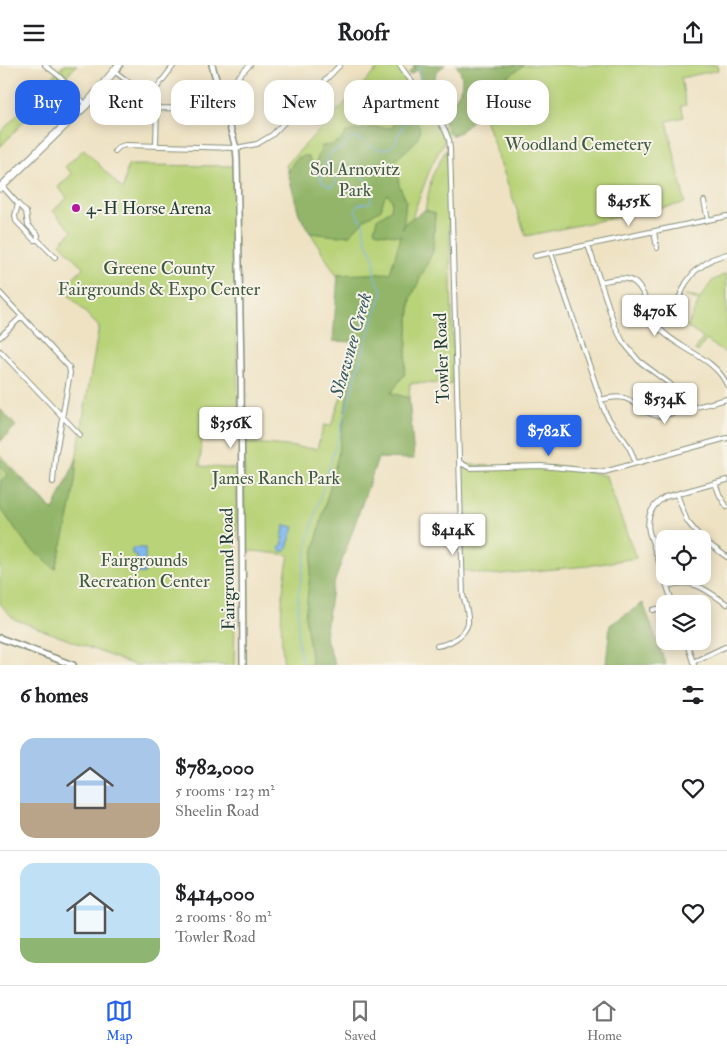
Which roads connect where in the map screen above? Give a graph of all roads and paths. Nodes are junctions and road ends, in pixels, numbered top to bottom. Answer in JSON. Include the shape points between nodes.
{"nodes":[{"id":1,"x":45,"y":65,"type":"edge"},
{"id":2,"x":174,"y":65,"type":"edge"},
{"id":3,"x":212,"y":65,"type":"edge"},
{"id":4,"x":250,"y":65,"type":"edge"},
{"id":5,"x":340,"y":65,"type":"edge"},
{"id":6,"x":400,"y":65,"type":"edge"},
{"id":7,"x":117,"y":68,"type":"edge"},
{"id":8,"x":130,"y":80,"type":"edge"},
{"id":9,"x":216,"y":80,"type":"edge"},
{"id":10,"x":235,"y":80,"type":"edge"},
{"id":11,"x":326,"y":80,"type":"edge"},
{"id":12,"x":161,"y":82,"type":"edge"},
{"id":13,"x":86,"y":105,"type":"junction"},
{"id":14,"x":157,"y":125,"type":"edge"},
{"id":15,"x":229,"y":125,"type":"edge"},
{"id":16,"x":281,"y":125,"type":"edge"},
{"id":17,"x":156,"y":145,"type":"junction"},
{"id":18,"x":236,"y":148,"type":"junction"},
{"id":19,"x":115,"y":151,"type":"dead end"},
{"id":20,"x":1,"y":187,"type":"edge"},
{"id":21,"x":704,"y":201,"type":"dead end"},
{"id":22,"x":18,"y":204,"type":"junction"},
{"id":23,"x":727,"y":216,"type":"edge"},
{"id":24,"x":708,"y":220,"type":"junction"},
{"id":25,"x":654,"y":232,"type":"junction"},
{"id":26,"x":38,"y":240,"type":"junction"},
{"id":27,"x":588,"y":245,"type":"junction"},
{"id":28,"x":656,"y":248,"type":"dead end"},
{"id":29,"x":551,"y":253,"type":"junction"},
{"id":30,"x":727,"y":254,"type":"edge"},
{"id":31,"x":535,"y":256,"type":"dead end"},
{"id":32,"x":55,"y":257,"type":"dead end"},
{"id":33,"x":600,"y":282,"type":"junction"},
{"id":34,"x":0,"y":293,"type":"edge"},
{"id":35,"x":22,"y":315,"type":"junction"},
{"id":36,"x":658,"y":326,"type":"junction"},
{"id":37,"x":0,"y":337,"type":"edge"},
{"id":38,"x":0,"y":351,"type":"edge"},
{"id":39,"x":727,"y":385,"type":"edge"},
{"id":40,"x":727,"y":399,"type":"edge"},
{"id":41,"x":601,"y":400,"type":"junction"},
{"id":42,"x":684,"y":411,"type":"junction"},
{"id":43,"x":62,"y":417,"type":"junction"},
{"id":44,"x":80,"y":435,"type":"dead end"},
{"id":45,"x":727,"y":438,"type":"edge"},
{"id":46,"x":459,"y":462,"type":"junction"},
{"id":47,"x":635,"y":463,"type":"junction"},
{"id":48,"x":727,"y":480,"type":"edge"},
{"id":49,"x":53,"y":482,"type":"dead end"},
{"id":50,"x":716,"y":483,"type":"junction"},
{"id":51,"x":677,"y":494,"type":"junction"},
{"id":52,"x":727,"y":507,"type":"edge"},
{"id":53,"x":695,"y":530,"type":"edge"},
{"id":54,"x":711,"y":545,"type":"edge"},
{"id":55,"x":727,"y":557,"type":"edge"},
{"id":56,"x":667,"y":586,"type":"junction"},
{"id":57,"x":670,"y":595,"type":"edge"},
{"id":58,"x":727,"y":605,"type":"edge"},
{"id":59,"x":0,"y":638,"type":"edge"},
{"id":60,"x":437,"y":646,"type":"dead end"},
{"id":61,"x":727,"y":646,"type":"edge"},
{"id":62,"x":689,"y":650,"type":"edge"},
{"id":63,"x":694,"y":663,"type":"edge"},
{"id":64,"x":72,"y":665,"type":"edge"},
{"id":65,"x":243,"y":665,"type":"edge"}],
"edges":[{"from":1,"to":13,"type":"street"},
{"from":2,"to":12,"type":"street"},
{"from":3,"to":9,"type":"street","name":"Fairground Road"},
{"from":4,"to":10,"type":"street"},
{"from":5,"to":11,"type":"street"},
{"from":6,"to":46,"type":"street","name":"Towler Road","via":[[446,132],[449,143]]},
{"from":7,"to":8,"type":"street"},
{"from":7,"to":13,"type":"highway"},
{"from":13,"to":20,"type":"highway"},
{"from":14,"to":17,"type":"street"},
{"from":15,"to":18,"type":"street","name":"Fairground Road"},
{"from":16,"to":18,"type":"street","via":[[258,144]]},
{"from":17,"to":18,"type":"street"},
{"from":17,"to":19,"type":"street","via":[[125,145]]},
{"from":18,"to":65,"type":"street","name":"Fairground Road"},
{"from":20,"to":22,"type":"street"},
{"from":21,"to":24,"type":"street"},
{"from":22,"to":26,"type":"street","via":[[26,212],[28,225],[38,235]]},
{"from":22,"to":26,"type":"street","via":[[16,221],[34,240]]},
{"from":23,"to":24,"type":"street"},
{"from":24,"to":25,"type":"street"},
{"from":25,"to":27,"type":"street"},
{"from":25,"to":28,"type":"street"},
{"from":26,"to":32,"type":"street"},
{"from":27,"to":29,"type":"street"},
{"from":27,"to":33,"type":"street"},
{"from":29,"to":31,"type":"street"},
{"from":29,"to":41,"type":"street"},
{"from":30,"to":36,"type":"street","via":[[712,259],[695,271],[684,286],[674,311]]},
{"from":33,"to":36,"type":"street","via":[[622,278],[635,283],[642,290],[651,317]]},
{"from":33,"to":42,"type":"street","via":[[623,342],[639,361],[670,384]]},
{"from":34,"to":35,"type":"street"},
{"from":35,"to":37,"type":"street"},
{"from":35,"to":43,"type":"street","via":[[69,367]]},
{"from":36,"to":39,"type":"street","via":[[717,370]]},
{"from":38,"to":43,"type":"street"},
{"from":40,"to":42,"type":"street"},
{"from":41,"to":42,"type":"street","via":[[623,397],[657,416]]},
{"from":41,"to":47,"type":"street","via":[[610,422],[631,449]]},
{"from":43,"to":44,"type":"street"},
{"from":43,"to":49,"type":"street"},
{"from":45,"to":47,"type":"street"},
{"from":46,"to":47,"type":"street","via":[[470,468],[541,466],[599,472]]},
{"from":46,"to":60,"type":"street","name":"Towler Road","via":[[463,595],[468,622],[458,637],[447,645]]},
{"from":48,"to":50,"type":"street"},
{"from":50,"to":51,"type":"street"},
{"from":50,"to":52,"type":"street"},
{"from":51,"to":53,"type":"street"},
{"from":51,"to":56,"type":"street","via":[[661,500],[648,521]]},
{"from":54,"to":55,"type":"street"},
{"from":56,"to":57,"type":"street"},
{"from":56,"to":58,"type":"street","via":[[692,583]]},
{"from":59,"to":64,"type":"street"},
{"from":61,"to":63,"type":"street"},
{"from":62,"to":63,"type":"street"}]}
